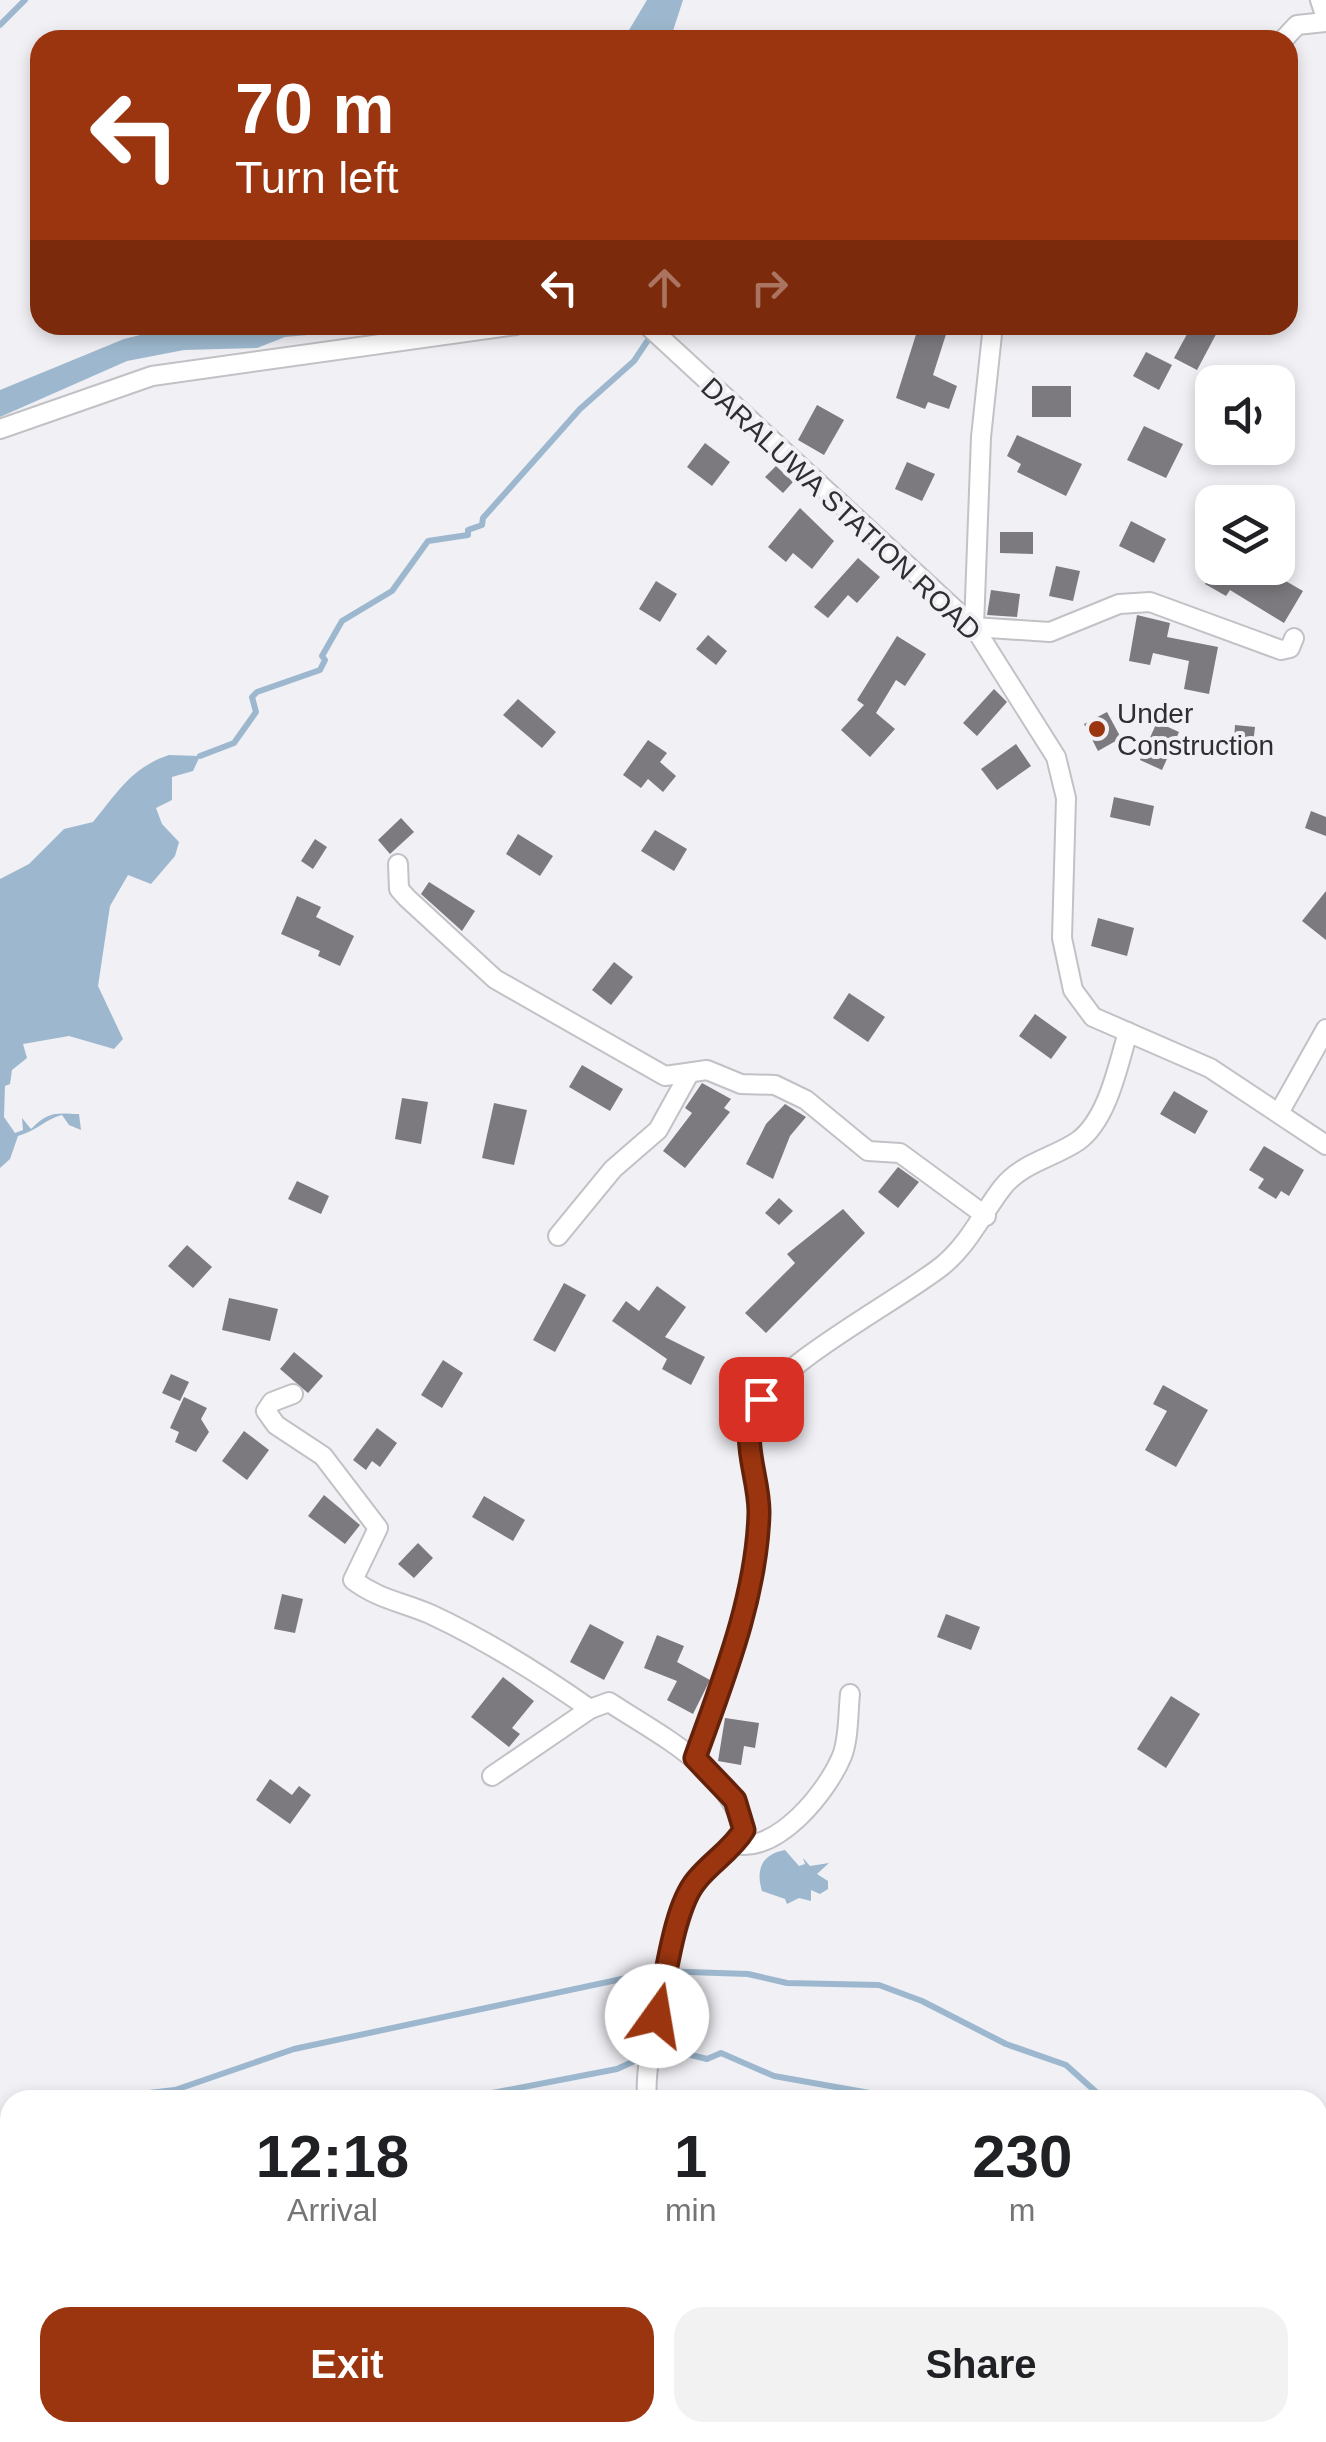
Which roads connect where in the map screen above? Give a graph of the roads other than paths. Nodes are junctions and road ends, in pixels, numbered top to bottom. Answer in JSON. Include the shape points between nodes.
{"nodes":[{"id":1,"x":1320,"y":0,"type":"edge"},
{"id":2,"x":1326,"y":20,"type":"edge"},
{"id":3,"x":1292,"y":30,"type":"edge"},
{"id":4,"x":445,"y":335,"type":"edge"},
{"id":5,"x":657,"y":335,"type":"edge"},
{"id":6,"x":992,"y":335,"type":"edge"},
{"id":7,"x":0,"y":429,"type":"edge"},
{"id":8,"x":974,"y":627,"type":"junction"},
{"id":9,"x":1294,"y":638,"type":"dead end"},
{"id":10,"x":398,"y":864,"type":"dead end"},
{"id":11,"x":1326,"y":1029,"type":"edge"},
{"id":12,"x":1128,"y":1032,"type":"junction"},
{"id":13,"x":689,"y":1074,"type":"junction"},
{"id":14,"x":1280,"y":1110,"type":"junction"},
{"id":15,"x":1326,"y":1145,"type":"edge"},
{"id":16,"x":986,"y":1216,"type":"junction"},
{"id":17,"x":558,"y":1236,"type":"dead end"},
{"id":18,"x":293,"y":1394,"type":"dead end"},
{"id":19,"x":850,"y":1694,"type":"dead end"},
{"id":20,"x":590,"y":1709,"type":"junction"},
{"id":21,"x":695,"y":1758,"type":"junction"},
{"id":22,"x":492,"y":1776,"type":"dead end"},
{"id":23,"x":735,"y":1844,"type":"junction"},
{"id":24,"x":648,"y":2090,"type":"edge"}],
"edges":[{"from":1,"to":2,"type":"street"},
{"from":2,"to":3,"type":"street"},
{"from":4,"to":7,"type":"street","via":[[152,376]]},
{"from":5,"to":8,"type":"street","name":"DARALUWA STATION ROAD"},
{"from":6,"to":8,"type":"street"},
{"from":8,"to":9,"type":"street","via":[[1050,632],[1119,604],[1150,602],[1281,650]]},
{"from":8,"to":12,"type":"street","name":"DARALUWA STATION ROAD","via":[[1056,757],[1066,798],[1062,938],[1073,990],[1093,1017]]},
{"from":10,"to":13,"type":"street","via":[[406,898],[495,979],[666,1076]]},
{"from":11,"to":14,"type":"street"},
{"from":12,"to":14,"type":"street","name":"DARALUWA STATION ROAD","via":[[1210,1068]]},
{"from":12,"to":16,"type":"street","via":[[1112,1086],[1081,1139],[1025,1167],[1002,1187]]},
{"from":13,"to":16,"type":"street","via":[[707,1070],[740,1084],[776,1085],[806,1100],[868,1150],[900,1153]]},
{"from":13,"to":17,"type":"street","via":[[658,1130],[612,1169]]},
{"from":14,"to":15,"type":"street","name":"DARALUWA STATION ROAD"},
{"from":16,"to":21,"type":"street","via":[[944,1265],[799,1365],[755,1408],[748,1428],[759,1514],[752,1581]]},
{"from":18,"to":20,"type":"street","via":[[266,1410],[276,1426],[323,1456],[378,1528],[353,1580],[376,1597],[428,1613],[492,1647]]},
{"from":19,"to":23,"type":"street","via":[[842,1755],[796,1823],[751,1848]]},
{"from":20,"to":21,"type":"street","via":[[609,1702]]},
{"from":20,"to":22,"type":"street"},
{"from":21,"to":23,"type":"street","via":[[735,1800],[744,1830]]},
{"from":23,"to":24,"type":"street","via":[[694,1882],[683,1909],[649,2052]]}]}
